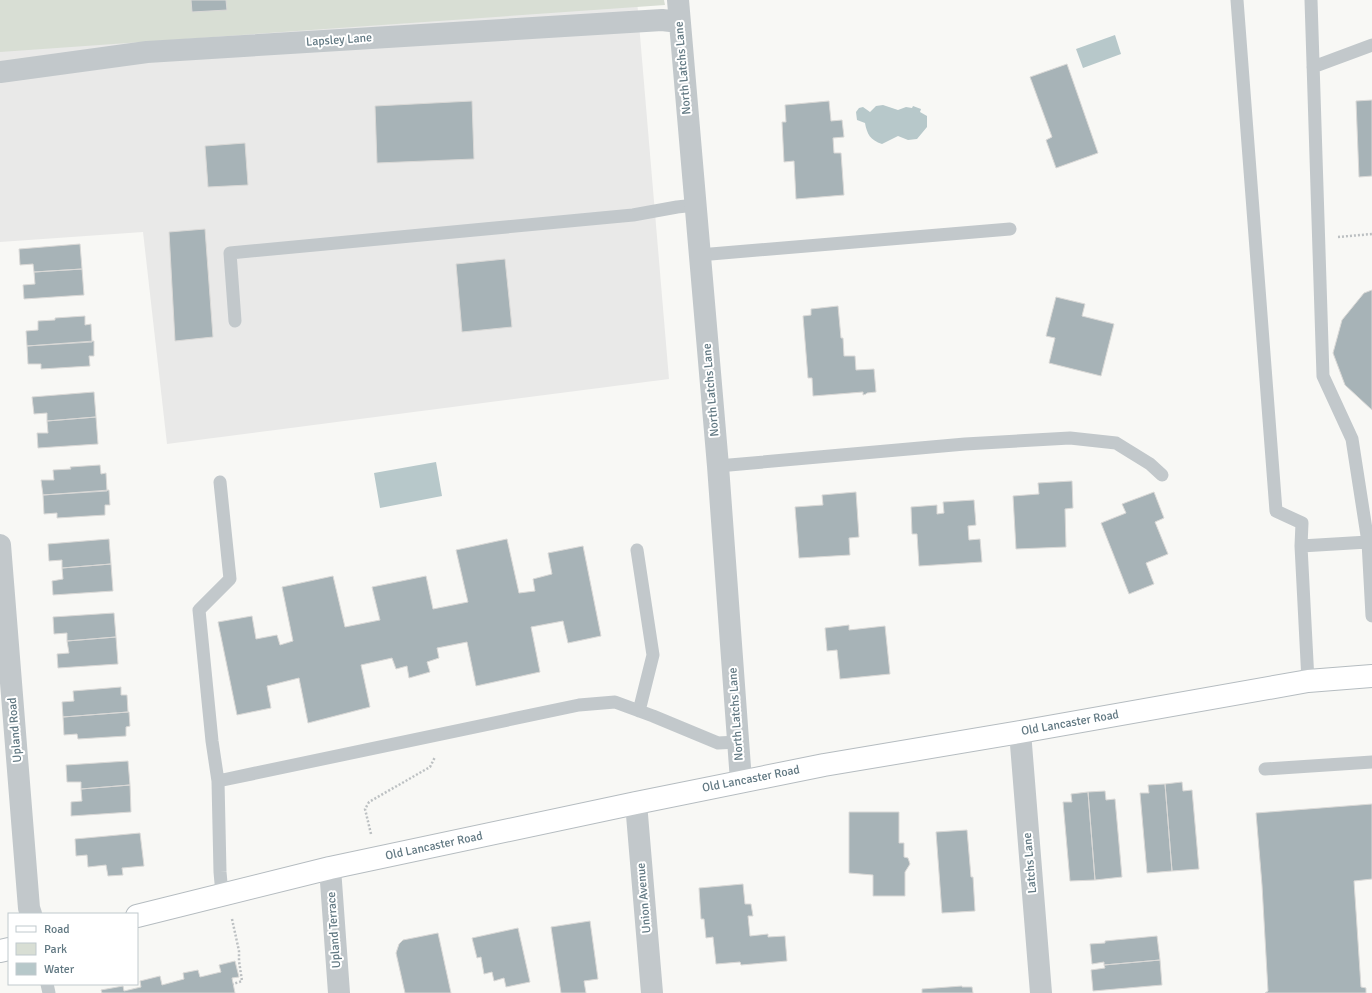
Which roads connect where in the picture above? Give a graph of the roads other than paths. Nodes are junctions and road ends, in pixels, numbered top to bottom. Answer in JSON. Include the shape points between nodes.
{"nodes":[{"id":1,"x":678,"y":0,"type":"edge"},
{"id":2,"x":1237,"y":0,"type":"edge"},
{"id":3,"x":1311,"y":0,"type":"edge"},
{"id":4,"x":679,"y":22,"type":"junction"},
{"id":5,"x":1372,"y":45,"type":"edge"},
{"id":6,"x":1313,"y":67,"type":"junction"},
{"id":7,"x":0,"y":72,"type":"edge"},
{"id":8,"x":695,"y":205,"type":"junction"},
{"id":9,"x":1010,"y":229,"type":"dead end"},
{"id":10,"x":699,"y":255,"type":"junction"},
{"id":11,"x":235,"y":321,"type":"dead end"},
{"id":12,"x":718,"y":466,"type":"junction"},
{"id":13,"x":1162,"y":475,"type":"dead end"},
{"id":14,"x":220,"y":482,"type":"dead end"},
{"id":15,"x":1368,"y":542,"type":"junction"},
{"id":16,"x":0,"y":545,"type":"edge"},
{"id":17,"x":1301,"y":546,"type":"junction"},
{"id":18,"x":638,"y":550,"type":"dead end"},
{"id":19,"x":1372,"y":616,"type":"edge"},
{"id":20,"x":1372,"y":676,"type":"edge"},
{"id":21,"x":1308,"y":681,"type":"junction"},
{"id":22,"x":639,"y":711,"type":"junction"},
{"id":23,"x":1020,"y":732,"type":"junction"},
{"id":24,"x":738,"y":742,"type":"junction"},
{"id":25,"x":1372,"y":762,"type":"edge"},
{"id":26,"x":1265,"y":769,"type":"dead end"},
{"id":27,"x":218,"y":781,"type":"junction"},
{"id":28,"x":741,"y":781,"type":"junction"},
{"id":29,"x":636,"y":803,"type":"junction"},
{"id":30,"x":330,"y":868,"type":"junction"},
{"id":31,"x":222,"y":894,"type":"junction"},
{"id":32,"x":31,"y":913,"type":"edge"},
{"id":33,"x":138,"y":916,"type":"edge"},
{"id":34,"x":339,"y":993,"type":"edge"},
{"id":35,"x":652,"y":993,"type":"edge"},
{"id":36,"x":1041,"y":993,"type":"edge"}],
"edges":[{"from":1,"to":4,"type":"street","name":"North Latchs Lane"},
{"from":2,"to":17,"type":"lane","via":[[1276,511],[1302,523]]},
{"from":3,"to":6,"type":"lane"},
{"from":4,"to":7,"type":"street","name":"Lapsley Lane","via":[[654,20],[147,52]]},
{"from":4,"to":8,"type":"street","name":"North Latchs Lane"},
{"from":5,"to":6,"type":"lane"},
{"from":6,"to":15,"type":"lane","via":[[1323,376],[1352,439]]},
{"from":8,"to":10,"type":"street","name":"North Latchs Lane"},
{"from":8,"to":11,"type":"lane","via":[[633,215],[230,253]]},
{"from":9,"to":10,"type":"lane"},
{"from":10,"to":12,"type":"street","name":"North Latchs Lane"},
{"from":12,"to":13,"type":"lane","via":[[1070,438],[1116,443],[1150,464]]},
{"from":12,"to":24,"type":"street","name":"North Latchs Lane"},
{"from":14,"to":27,"type":"lane","via":[[230,579],[199,610]]},
{"from":15,"to":17,"type":"lane"},
{"from":15,"to":19,"type":"lane"},
{"from":16,"to":32,"type":"street","name":"Upland Road"},
{"from":17,"to":21,"type":"lane"},
{"from":18,"to":22,"type":"lane","via":[[653,655]]},
{"from":20,"to":21,"type":"main road","name":"Old Lancaster Road"},
{"from":21,"to":23,"type":"main road","name":"Old Lancaster Road"},
{"from":22,"to":24,"type":"lane","via":[[718,744]]},
{"from":22,"to":27,"type":"lane","via":[[615,702],[579,705]]},
{"from":23,"to":28,"type":"main road","name":"Old Lancaster Road"},
{"from":23,"to":36,"type":"street","name":"Latchs Lane"},
{"from":24,"to":28,"type":"street","name":"North Latchs Lane"},
{"from":25,"to":26,"type":"lane"},
{"from":27,"to":31,"type":"lane"},
{"from":28,"to":29,"type":"main road","name":"Old Lancaster Road"},
{"from":29,"to":30,"type":"main road","name":"Old Lancaster Road"},
{"from":29,"to":35,"type":"street","name":"Union Avenue"},
{"from":30,"to":31,"type":"main road","name":"Old Lancaster Road"},
{"from":30,"to":34,"type":"street","name":"Upland Terrace"},
{"from":31,"to":33,"type":"main road","name":"Old Lancaster Road"}]}
